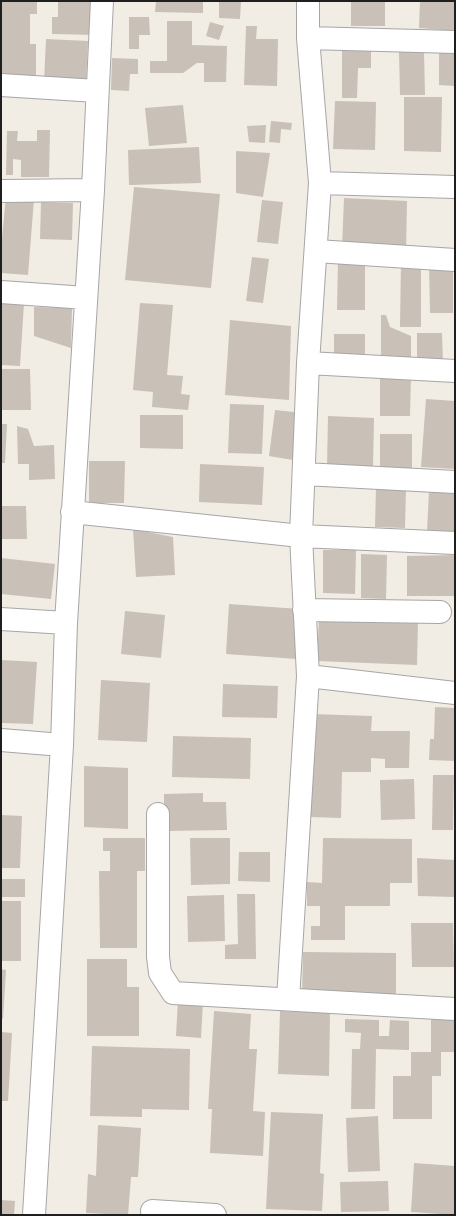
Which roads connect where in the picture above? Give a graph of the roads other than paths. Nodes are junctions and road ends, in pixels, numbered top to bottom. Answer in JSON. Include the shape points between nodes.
{"nodes":[{"id":1,"x":102,"y":1,"type":"edge"},
{"id":2,"x":308,"y":1,"type":"edge"},
{"id":3,"x":308,"y":38,"type":"junction"},
{"id":4,"x":455,"y":42,"type":"edge"},
{"id":5,"x":1,"y":85,"type":"edge"},
{"id":6,"x":96,"y":91,"type":"junction"},
{"id":7,"x":320,"y":183,"type":"junction"},
{"id":8,"x":455,"y":187,"type":"edge"},
{"id":9,"x":92,"y":190,"type":"junction"},
{"id":10,"x":1,"y":191,"type":"edge"},
{"id":11,"x":316,"y":251,"type":"junction"},
{"id":12,"x":455,"y":260,"type":"edge"},
{"id":13,"x":1,"y":292,"type":"edge"},
{"id":14,"x":86,"y":298,"type":"junction"},
{"id":15,"x":308,"y":363,"type":"junction"},
{"id":16,"x":455,"y":371,"type":"edge"},
{"id":17,"x":304,"y":474,"type":"junction"},
{"id":18,"x":455,"y":482,"type":"edge"},
{"id":19,"x":72,"y":512,"type":"junction"},
{"id":20,"x":301,"y":536,"type":"junction"},
{"id":21,"x":455,"y":543,"type":"edge"},
{"id":22,"x":304,"y":610,"type":"junction"},
{"id":23,"x":440,"y":612,"type":"dead end"},
{"id":24,"x":1,"y":620,"type":"edge"},
{"id":25,"x":66,"y":623,"type":"junction"},
{"id":26,"x":308,"y":676,"type":"junction"},
{"id":27,"x":455,"y":693,"type":"edge"},
{"id":28,"x":1,"y":740,"type":"edge"},
{"id":29,"x":62,"y":745,"type":"junction"},
{"id":30,"x":158,"y":814,"type":"dead end"},
{"id":31,"x":288,"y":1000,"type":"junction"},
{"id":32,"x":455,"y":1009,"type":"edge"},
{"id":33,"x":152,"y":1211,"type":"dead end"},
{"id":34,"x":34,"y":1215,"type":"edge"},
{"id":35,"x":215,"y":1215,"type":"edge"}],
"edges":[{"from":1,"to":6,"type":"street"},
{"from":2,"to":3,"type":"street"},
{"from":3,"to":4,"type":"street"},
{"from":3,"to":7,"type":"street"},
{"from":5,"to":6,"type":"street"},
{"from":6,"to":9,"type":"street"},
{"from":7,"to":8,"type":"street"},
{"from":7,"to":11,"type":"street"},
{"from":9,"to":10,"type":"street"},
{"from":9,"to":14,"type":"street"},
{"from":11,"to":12,"type":"street"},
{"from":11,"to":15,"type":"street"},
{"from":13,"to":14,"type":"street"},
{"from":14,"to":19,"type":"street"},
{"from":15,"to":16,"type":"street"},
{"from":15,"to":17,"type":"street"},
{"from":17,"to":18,"type":"street"},
{"from":17,"to":20,"type":"street"},
{"from":19,"to":20,"type":"street"},
{"from":19,"to":25,"type":"street"},
{"from":20,"to":21,"type":"street"},
{"from":20,"to":22,"type":"street"},
{"from":22,"to":23,"type":"street"},
{"from":22,"to":26,"type":"street"},
{"from":24,"to":25,"type":"street"},
{"from":25,"to":29,"type":"street"},
{"from":26,"to":27,"type":"street"},
{"from":26,"to":31,"type":"street"},
{"from":28,"to":29,"type":"street"},
{"from":29,"to":34,"type":"street"},
{"from":30,"to":31,"type":"street","via":[[158,957],[160,972],[173,993]]},
{"from":31,"to":32,"type":"street"},
{"from":33,"to":35,"type":"street"}]}
